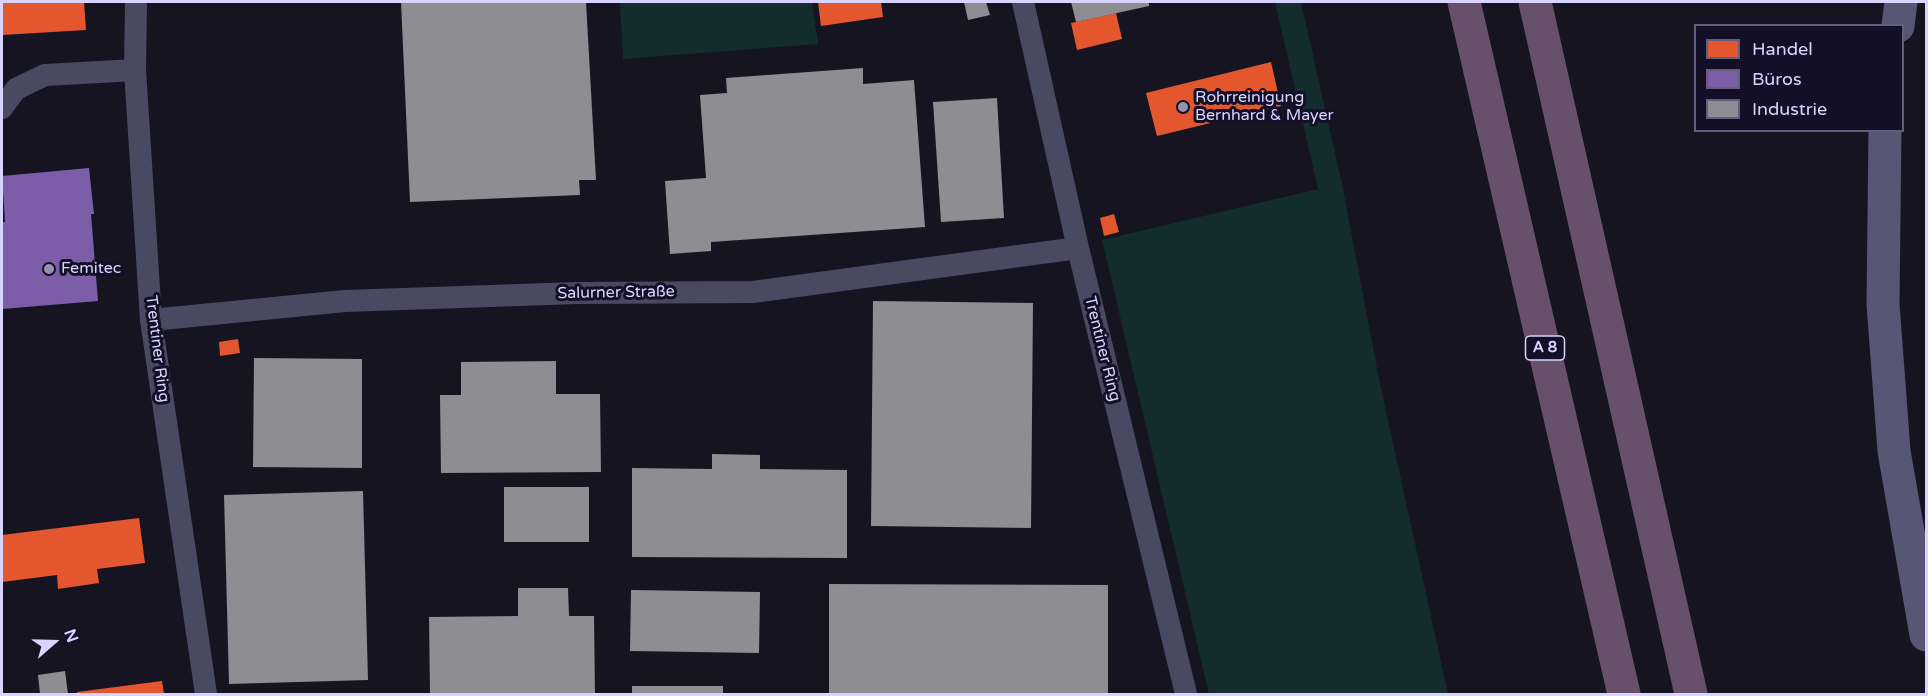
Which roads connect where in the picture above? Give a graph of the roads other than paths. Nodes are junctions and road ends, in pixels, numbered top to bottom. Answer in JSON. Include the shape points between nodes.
{"nodes":[{"id":1,"x":136,"y":2,"type":"edge"},
{"id":2,"x":1023,"y":2,"type":"edge"},
{"id":3,"x":1464,"y":2,"type":"edge"},
{"id":4,"x":1535,"y":2,"type":"edge"},
{"id":5,"x":1901,"y":2,"type":"edge"},
{"id":6,"x":1898,"y":24,"type":"edge"},
{"id":7,"x":135,"y":70,"type":"junction"},
{"id":8,"x":2,"y":108,"type":"edge"},
{"id":9,"x":1885,"y":132,"type":"edge"},
{"id":10,"x":1078,"y":249,"type":"junction"},
{"id":11,"x":151,"y":320,"type":"junction"},
{"id":12,"x":1926,"y":635,"type":"edge"},
{"id":13,"x":206,"y":694,"type":"edge"},
{"id":14,"x":1186,"y":694,"type":"edge"},
{"id":15,"x":1624,"y":694,"type":"edge"},
{"id":16,"x":1691,"y":694,"type":"edge"}],
"edges":[{"from":1,"to":7,"type":"street","name":"Trentiner Ring"},
{"from":2,"to":10,"type":"street","name":"Trentiner Ring"},
{"from":3,"to":15,"type":"highway","number":"A 8"},
{"from":4,"to":16,"type":"highway"},
{"from":5,"to":6,"type":"main road"},
{"from":7,"to":8,"type":"street","via":[[45,75],[16,89]]},
{"from":7,"to":11,"type":"street","name":"Trentiner Ring"},
{"from":9,"to":12,"type":"main road","via":[[1883,304],[1894,451]]},
{"from":10,"to":11,"type":"street","name":"Salurner Straße","via":[[753,292],[577,293],[345,302]]},
{"from":10,"to":14,"type":"street","name":"Trentiner Ring"},
{"from":11,"to":13,"type":"street","name":"Trentiner Ring"}]}
